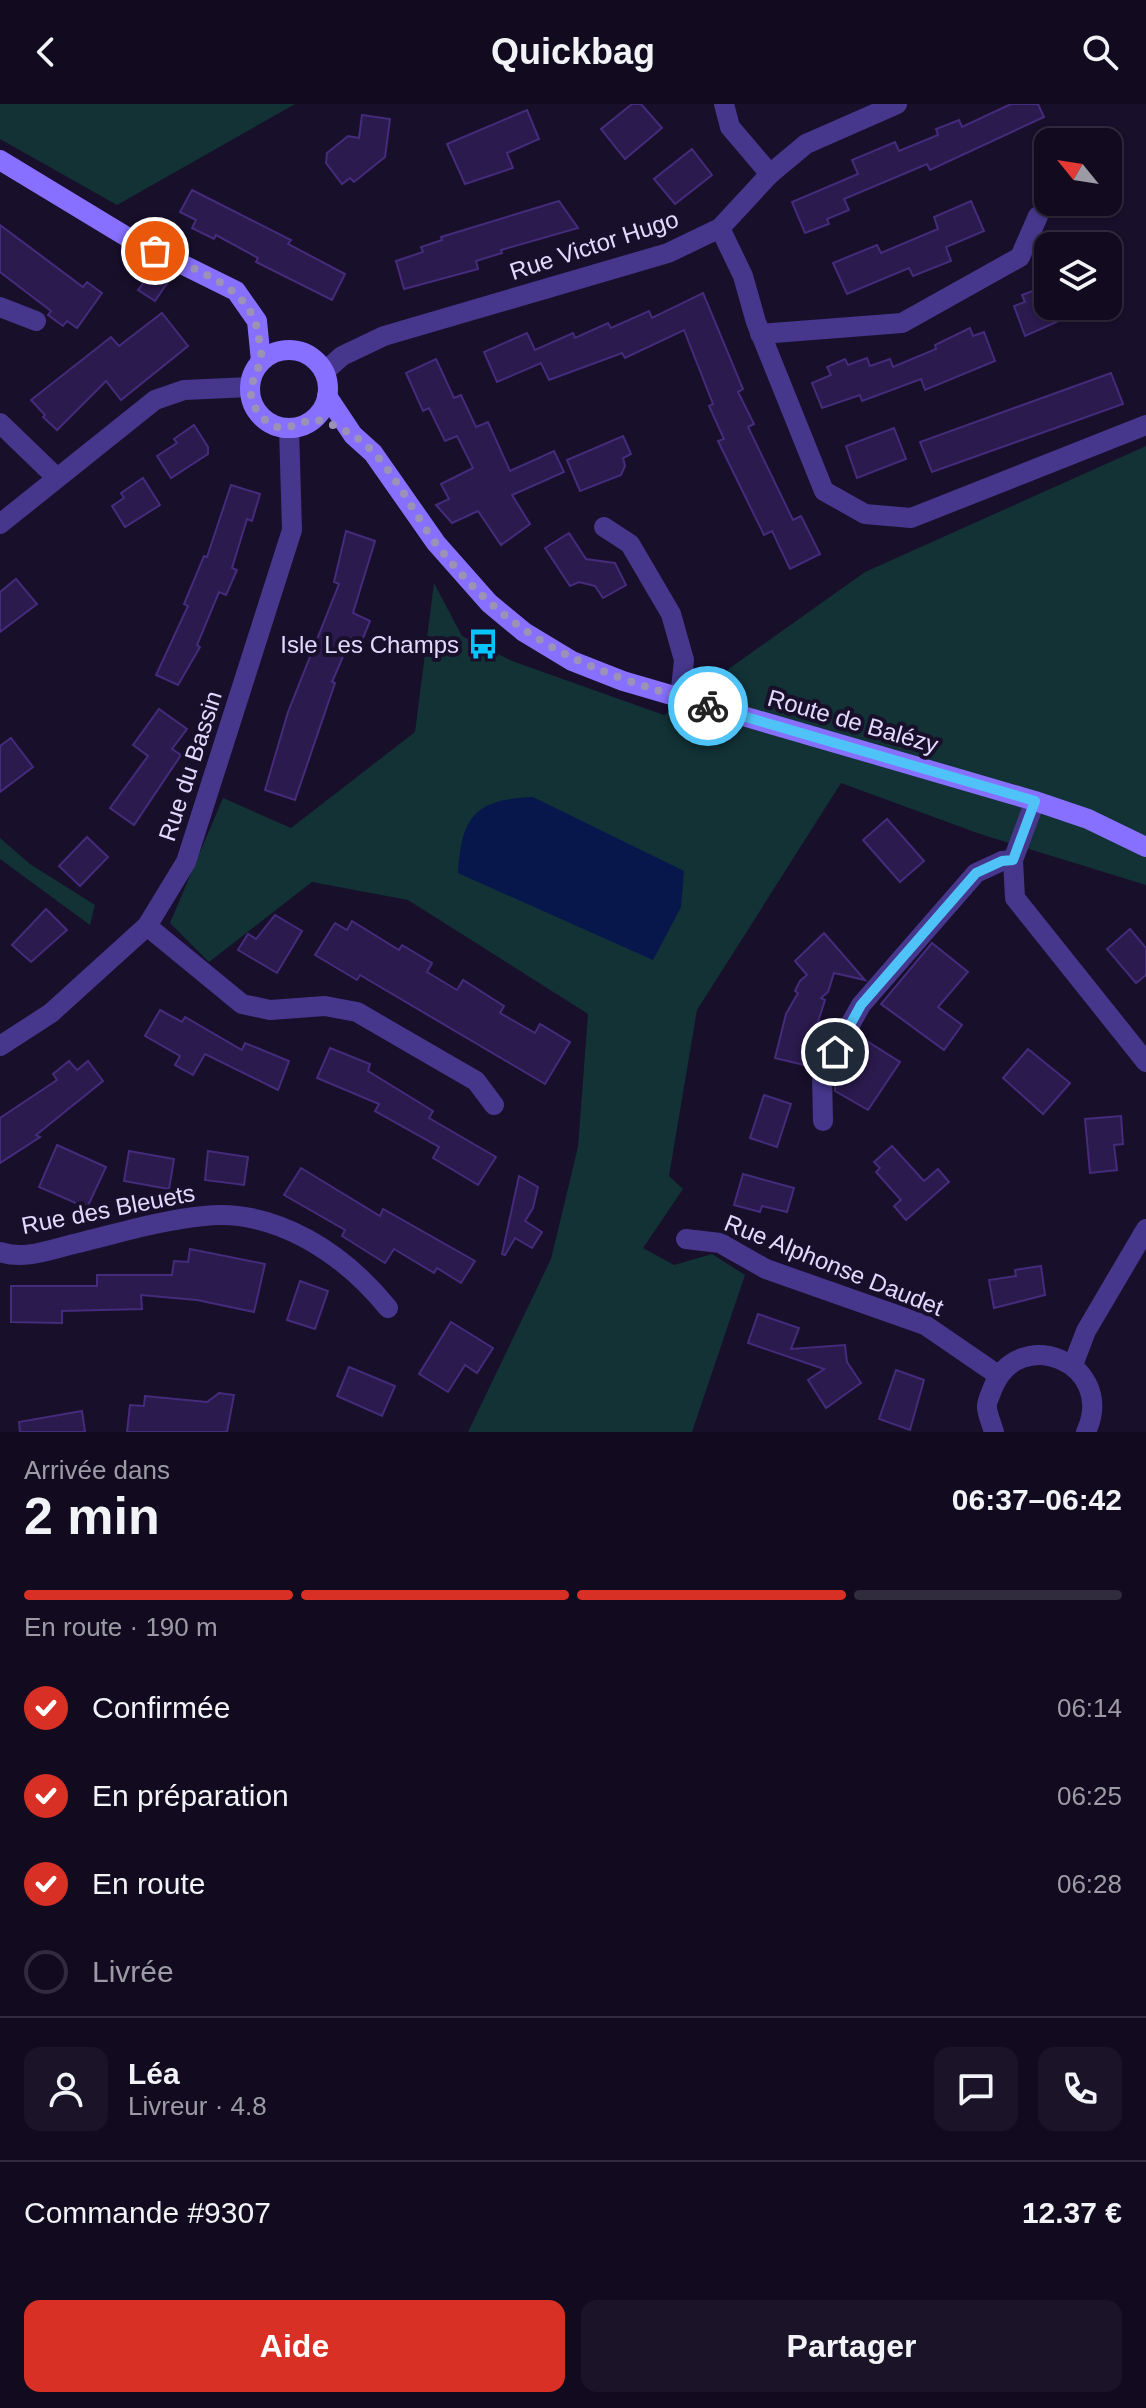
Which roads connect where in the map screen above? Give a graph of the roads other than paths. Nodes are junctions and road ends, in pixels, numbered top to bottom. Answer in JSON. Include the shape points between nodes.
{"nodes":[{"id":1,"x":724,"y":104,"type":"edge"},
{"id":2,"x":897,"y":104,"type":"edge"},
{"id":3,"x":0,"y":160,"type":"edge"},
{"id":4,"x":770,"y":174,"type":"junction"},
{"id":5,"x":1038,"y":216,"type":"dead end"},
{"id":6,"x":720,"y":228,"type":"junction"},
{"id":7,"x":0,"y":307,"type":"edge"},
{"id":8,"x":36,"y":321,"type":"dead end"},
{"id":9,"x":257,"y":321,"type":"junction"},
{"id":10,"x":760,"y":334,"type":"junction"},
{"id":11,"x":295,"y":350,"type":"junction"},
{"id":12,"x":261,"y":361,"type":"junction"},
{"id":13,"x":324,"y":372,"type":"junction"},
{"id":14,"x":250,"y":387,"type":"junction"},
{"id":15,"x":327,"y":396,"type":"junction"},
{"id":16,"x":313,"y":420,"type":"junction"},
{"id":17,"x":0,"y":423,"type":"edge"},
{"id":18,"x":1146,"y":425,"type":"edge"},
{"id":19,"x":289,"y":428,"type":"junction"},
{"id":20,"x":353,"y":435,"type":"junction"},
{"id":21,"x":57,"y":478,"type":"junction"},
{"id":22,"x":0,"y":524,"type":"edge"},
{"id":23,"x":604,"y":527,"type":"dead end"},
{"id":24,"x":680,"y":698,"type":"junction"},
{"id":25,"x":1035,"y":801,"type":"junction"},
{"id":26,"x":1146,"y":847,"type":"edge"},
{"id":27,"x":1013,"y":860,"type":"junction"},
{"id":28,"x":147,"y":926,"type":"junction"},
{"id":29,"x":0,"y":1046,"type":"edge"},
{"id":30,"x":1146,"y":1062,"type":"edge"},
{"id":31,"x":494,"y":1105,"type":"dead end"},
{"id":32,"x":823,"y":1121,"type":"dead end"},
{"id":33,"x":1146,"y":1229,"type":"edge"},
{"id":34,"x":686,"y":1239,"type":"dead end"},
{"id":35,"x":0,"y":1252,"type":"edge"},
{"id":36,"x":388,"y":1308,"type":"dead end"},
{"id":37,"x":1073,"y":1365,"type":"junction"},
{"id":38,"x":998,"y":1375,"type":"junction"},
{"id":39,"x":994,"y":1432,"type":"edge"},
{"id":40,"x":1086,"y":1432,"type":"edge"}],
"edges":[{"from":1,"to":4,"type":"street","via":[[730,127]]},
{"from":2,"to":4,"type":"street","name":"Rue Victor Hugo","via":[[806,144]]},
{"from":3,"to":9,"type":"main road","via":[[127,237],[236,291]]},
{"from":4,"to":6,"type":"street","name":"Rue Victor Hugo"},
{"from":5,"to":10,"type":"street","via":[[1020,257],[902,323]]},
{"from":6,"to":10,"type":"street","via":[[743,276]]},
{"from":6,"to":13,"type":"street","name":"Rue Victor Hugo","via":[[668,253],[384,336],[342,356]]},
{"from":7,"to":8,"type":"street"},
{"from":9,"to":11,"type":"main road"},
{"from":9,"to":12,"type":"main road"},
{"from":10,"to":18,"type":"street","via":[[824,491],[865,514],[911,518]]},
{"from":11,"to":12,"type":"main road"},
{"from":11,"to":13,"type":"main road","via":[[312,357]]},
{"from":12,"to":14,"type":"main road"},
{"from":13,"to":15,"type":"main road"},
{"from":14,"to":19,"type":"main road","via":[[251,400],[265,420]]},
{"from":14,"to":21,"type":"street","via":[[184,390],[155,400]]},
{"from":15,"to":16,"type":"main road"},
{"from":15,"to":20,"type":"main road","name":"Route de Balézy"},
{"from":16,"to":19,"type":"main road"},
{"from":16,"to":20,"type":"main road","name":"Route de Balézy"},
{"from":17,"to":21,"type":"street"},
{"from":19,"to":28,"type":"street","name":"Rue du Bassin","via":[[292,530],[186,862]]},
{"from":20,"to":24,"type":"main road","name":"Route de Balézy","via":[[373,453],[466,580],[512,623],[572,661]]},
{"from":21,"to":22,"type":"street"},
{"from":23,"to":24,"type":"street","via":[[630,544],[671,614],[684,660]]},
{"from":24,"to":25,"type":"main road","name":"Route de Balézy"},
{"from":25,"to":26,"type":"main road","name":"Route de Balézy"},
{"from":25,"to":27,"type":"street"},
{"from":27,"to":30,"type":"street","via":[[1015,898]]},
{"from":27,"to":32,"type":"street","via":[[976,873],[861,1005],[822,1075]]},
{"from":28,"to":29,"type":"street","name":"Rue du Bassin","via":[[51,1013]]},
{"from":28,"to":31,"type":"street","via":[[242,1004],[270,1010],[325,1006],[357,1012],[476,1081]]},
{"from":33,"to":37,"type":"street","via":[[1086,1331]]},
{"from":34,"to":38,"type":"street","name":"Rue Alphonse Daudet","via":[[720,1243],[766,1269],[925,1325]]},
{"from":35,"to":36,"type":"street","name":"Rue des Bleuets","via":[[34,1254],[206,1215],[264,1222],[319,1244],[367,1283]]},
{"from":37,"to":38,"type":"street","via":[[1047,1354],[1020,1358]]},
{"from":37,"to":40,"type":"street","via":[[1090,1387],[1094,1416]]},
{"from":38,"to":39,"type":"street","via":[[986,1406]]}]}
